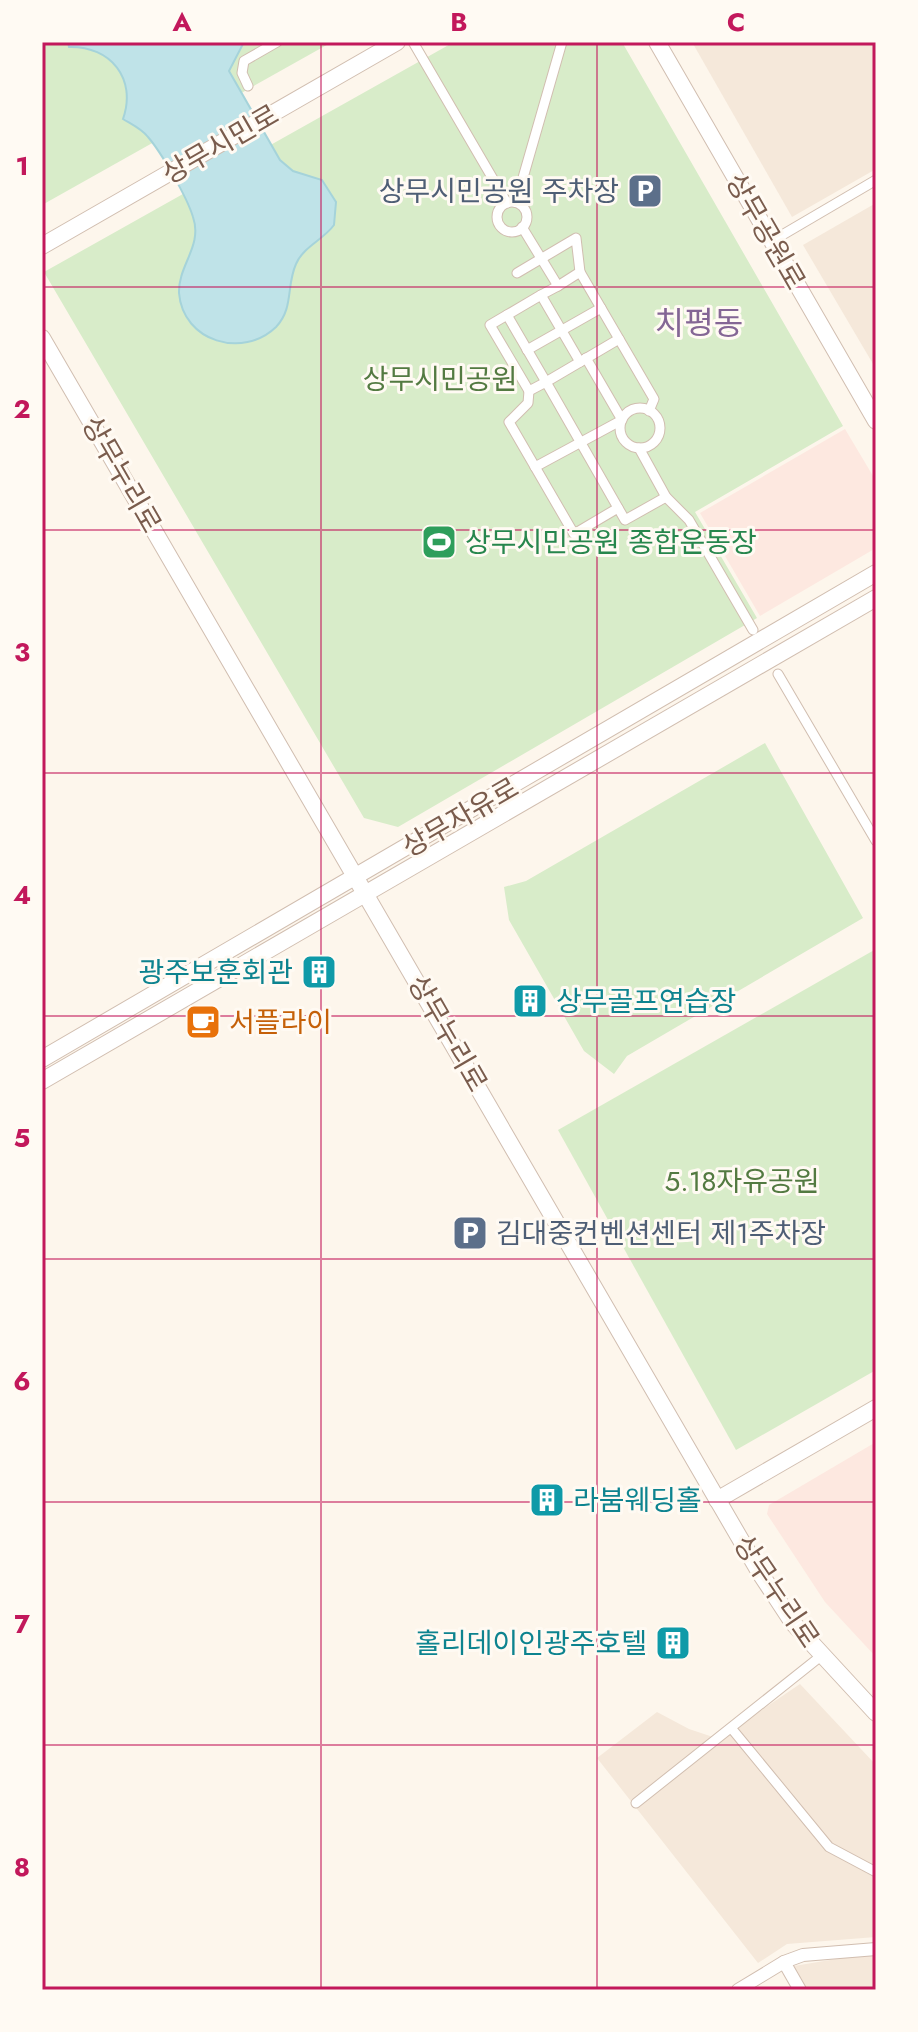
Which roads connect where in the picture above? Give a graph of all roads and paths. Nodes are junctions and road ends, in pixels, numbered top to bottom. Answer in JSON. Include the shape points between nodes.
{"nodes":[{"id":1,"x":277,"y":42,"type":"edge"},
{"id":2,"x":397,"y":42,"type":"edge"},
{"id":3,"x":413,"y":42,"type":"edge"},
{"id":4,"x":562,"y":42,"type":"edge"},
{"id":5,"x":657,"y":42,"type":"edge"},
{"id":6,"x":248,"y":86,"type":"dead end"},
{"id":7,"x":876,"y":180,"type":"edge"},
{"id":8,"x":512,"y":202,"type":"junction"},
{"id":9,"x":522,"y":227,"type":"junction"},
{"id":10,"x":772,"y":241,"type":"junction"},
{"id":11,"x":42,"y":246,"type":"edge"},
{"id":12,"x":541,"y":258,"type":"junction"},
{"id":13,"x":580,"y":272,"type":"junction"},
{"id":14,"x":517,"y":273,"type":"dead end"},
{"id":15,"x":558,"y":286,"type":"junction"},
{"id":16,"x":541,"y":295,"type":"junction"},
{"id":17,"x":601,"y":308,"type":"junction"},
{"id":18,"x":507,"y":315,"type":"junction"},
{"id":19,"x":562,"y":330,"type":"junction"},
{"id":20,"x":42,"y":338,"type":"edge"},
{"id":21,"x":619,"y":339,"type":"junction"},
{"id":22,"x":527,"y":350,"type":"junction"},
{"id":23,"x":583,"y":360,"type":"junction"},
{"id":24,"x":546,"y":382,"type":"junction"},
{"id":25,"x":529,"y":391,"type":"junction"},
{"id":26,"x":649,"y":411,"type":"junction"},
{"id":27,"x":622,"y":420,"type":"junction"},
{"id":28,"x":876,"y":421,"type":"edge"},
{"id":29,"x":580,"y":442,"type":"junction"},
{"id":30,"x":639,"y":448,"type":"junction"},
{"id":31,"x":535,"y":467,"type":"junction"},
{"id":32,"x":666,"y":497,"type":"junction"},
{"id":33,"x":618,"y":508,"type":"junction"},
{"id":34,"x":876,"y":573,"type":"edge"},
{"id":35,"x":876,"y":598,"type":"edge"},
{"id":36,"x":753,"y":630,"type":"dead end"},
{"id":37,"x":778,"y":674,"type":"dead end"},
{"id":38,"x":876,"y":841,"type":"edge"},
{"id":39,"x":358,"y":877,"type":"junction"},
{"id":40,"x":367,"y":894,"type":"junction"},
{"id":41,"x":42,"y":1059,"type":"edge"},
{"id":42,"x":42,"y":1081,"type":"edge"},
{"id":43,"x":876,"y":1408,"type":"edge"},
{"id":44,"x":717,"y":1500,"type":"junction"},
{"id":45,"x":821,"y":1656,"type":"junction"},
{"id":46,"x":876,"y":1713,"type":"edge"},
{"id":47,"x":732,"y":1729,"type":"junction"},
{"id":48,"x":636,"y":1803,"type":"dead end"},
{"id":49,"x":876,"y":1872,"type":"edge"},
{"id":50,"x":876,"y":1949,"type":"edge"},
{"id":51,"x":784,"y":1962,"type":"junction"},
{"id":52,"x":738,"y":1990,"type":"edge"},
{"id":53,"x":800,"y":1990,"type":"edge"}],
"edges":[{"from":1,"to":6,"type":"street","via":[[244,61]]},
{"from":2,"to":11,"type":"street","name":"상무시민로"},
{"from":3,"to":8,"type":"street"},
{"from":4,"to":8,"type":"street"},
{"from":5,"to":10,"type":"street","name":"상무공원로"},
{"from":7,"to":10,"type":"street"},
{"from":8,"to":9,"type":"street","via":[[527,213]]},
{"from":8,"to":9,"type":"street","via":[[498,213],[501,226],[513,231]]},
{"from":9,"to":12,"type":"street"},
{"from":10,"to":28,"type":"street","name":"상무공원로"},
{"from":12,"to":13,"type":"street","via":[[576,238]]},
{"from":12,"to":14,"type":"street"},
{"from":12,"to":15,"type":"street"},
{"from":13,"to":15,"type":"street"},
{"from":13,"to":17,"type":"street"},
{"from":15,"to":16,"type":"street"},
{"from":16,"to":18,"type":"street"},
{"from":16,"to":19,"type":"street"},
{"from":17,"to":19,"type":"street"},
{"from":17,"to":21,"type":"street"},
{"from":18,"to":22,"type":"street"},
{"from":18,"to":25,"type":"street","via":[[490,325]]},
{"from":19,"to":22,"type":"street"},
{"from":19,"to":23,"type":"street"},
{"from":20,"to":39,"type":"street","name":"상무누리로"},
{"from":21,"to":23,"type":"street"},
{"from":21,"to":26,"type":"street","via":[[654,399]]},
{"from":22,"to":24,"type":"street"},
{"from":23,"to":24,"type":"street"},
{"from":23,"to":27,"type":"street"},
{"from":24,"to":25,"type":"street"},
{"from":24,"to":29,"type":"street"},
{"from":25,"to":31,"type":"street","via":[[528,403],[509,422]]},
{"from":26,"to":27,"type":"street","via":[[630,411]]},
{"from":26,"to":30,"type":"street","via":[[658,420],[659,433],[652,444]]},
{"from":27,"to":29,"type":"street"},
{"from":27,"to":30,"type":"street","via":[[622,438]]},
{"from":29,"to":31,"type":"street"},
{"from":29,"to":33,"type":"street"},
{"from":30,"to":32,"type":"street"},
{"from":31,"to":33,"type":"street","via":[[574,534]]},
{"from":32,"to":33,"type":"street","via":[[625,520]]},
{"from":32,"to":36,"type":"street","via":[[689,520]]},
{"from":34,"to":39,"type":"street","name":"상무자유로"},
{"from":35,"to":40,"type":"street","name":"상무자유로"},
{"from":37,"to":38,"type":"street"},
{"from":39,"to":40,"type":"street","name":"상무누리로"},
{"from":39,"to":41,"type":"street","name":"상무자유로"},
{"from":40,"to":42,"type":"street","name":"상무자유로"},
{"from":40,"to":44,"type":"street","name":"상무누리로"},
{"from":43,"to":44,"type":"street"},
{"from":44,"to":45,"type":"street","name":"상무누리로","via":[[777,1600]]},
{"from":45,"to":46,"type":"street","name":"상무누리로"},
{"from":45,"to":47,"type":"street"},
{"from":47,"to":48,"type":"street"},
{"from":47,"to":49,"type":"street","via":[[829,1847]]},
{"from":50,"to":51,"type":"street","via":[[803,1955]]},
{"from":51,"to":52,"type":"street"},
{"from":51,"to":53,"type":"street"}]}
